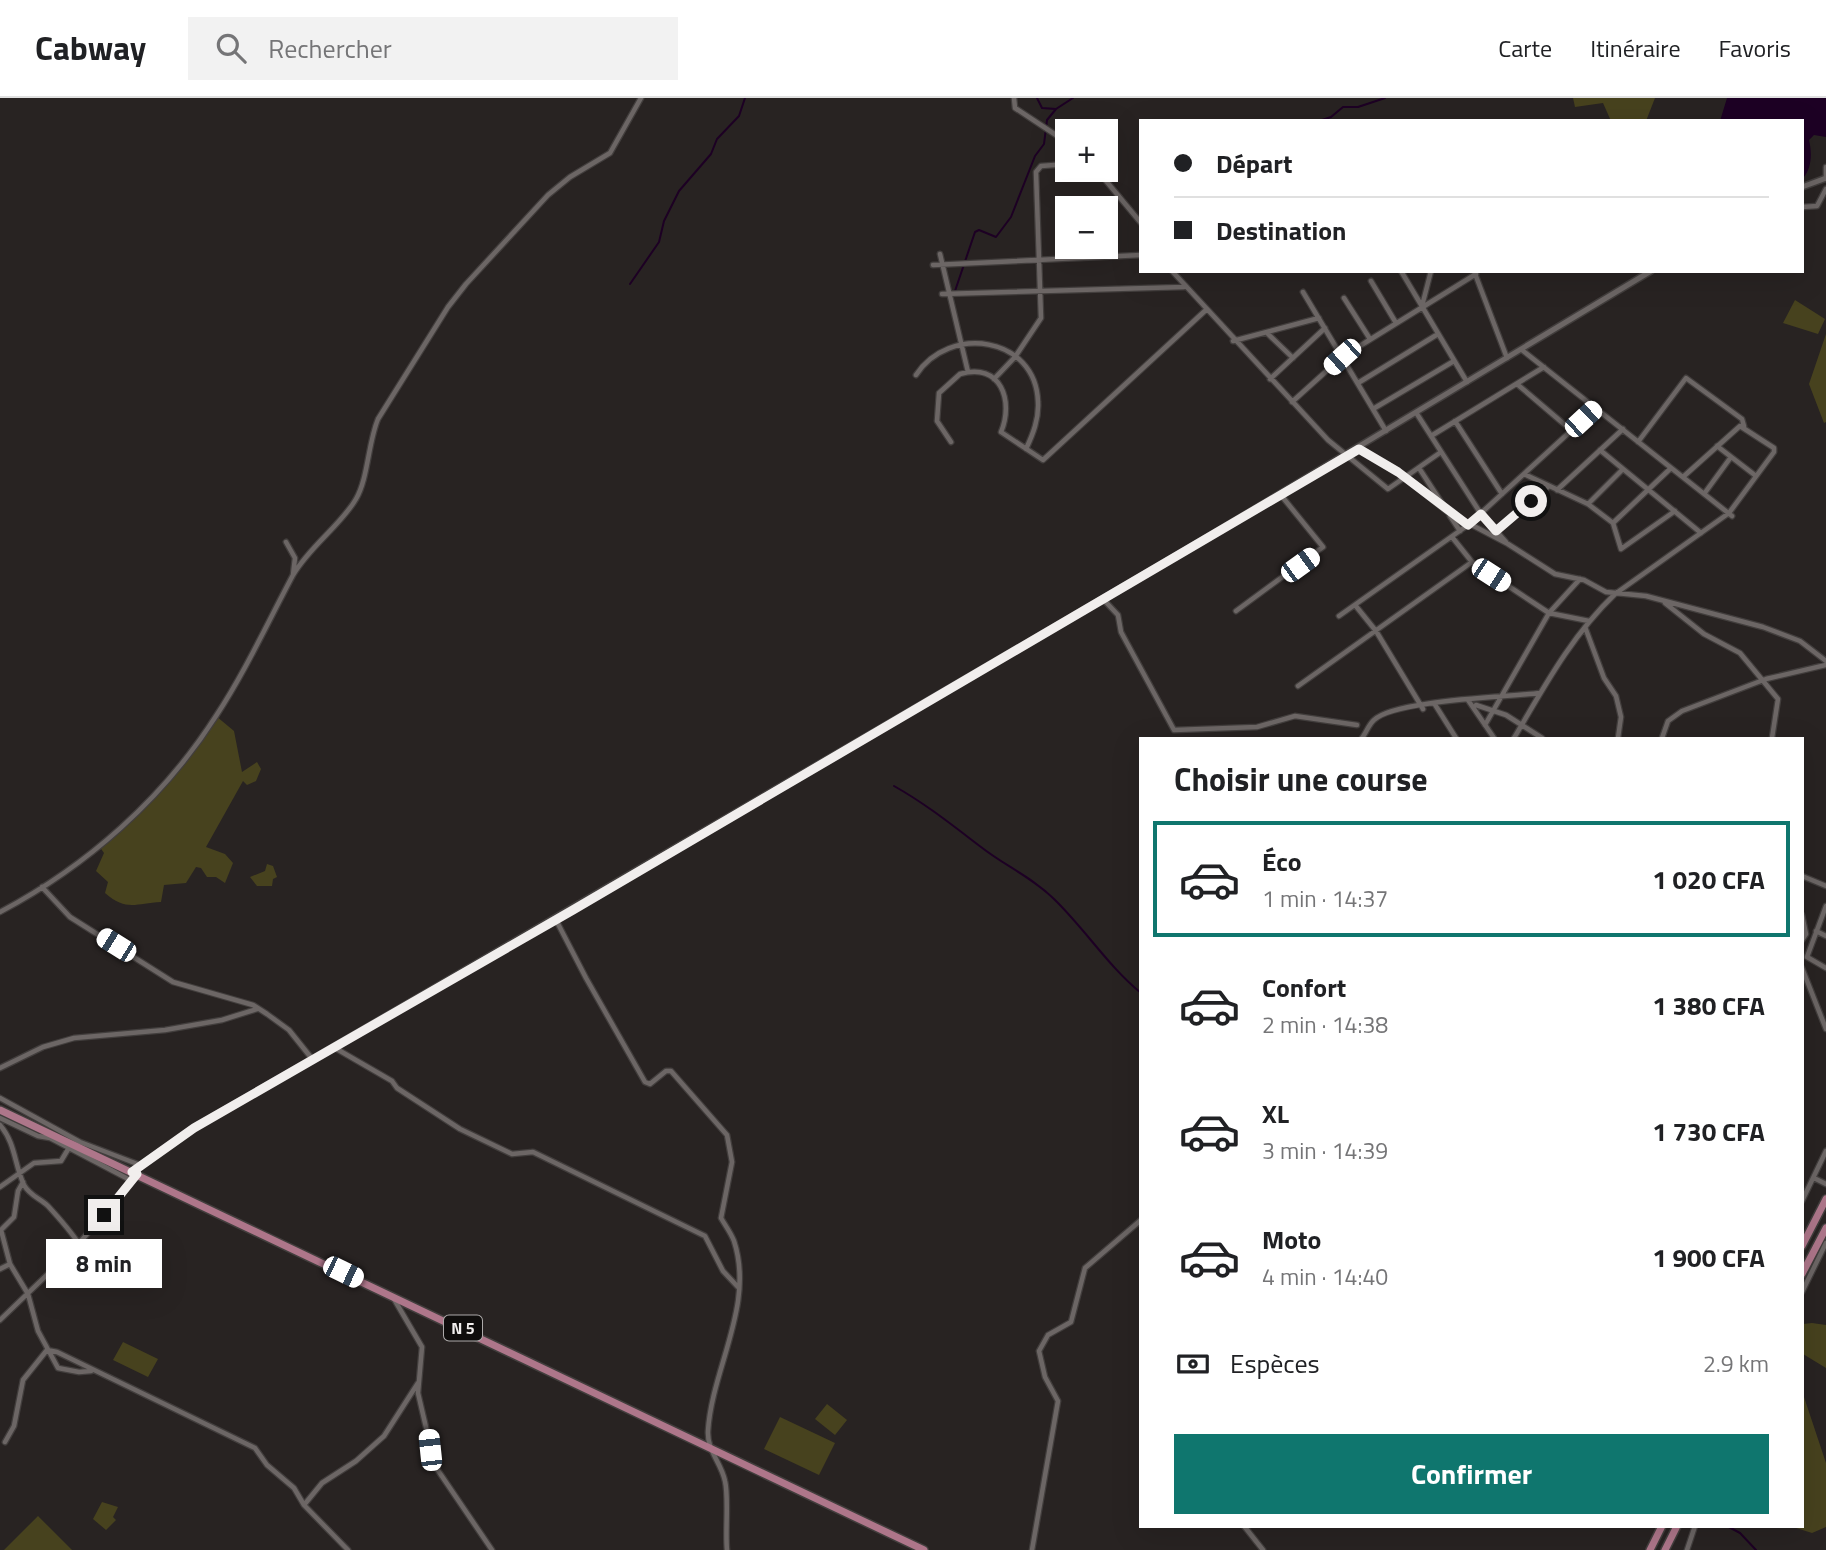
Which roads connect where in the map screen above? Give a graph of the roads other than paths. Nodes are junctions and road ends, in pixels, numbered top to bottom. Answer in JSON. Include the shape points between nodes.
{"nodes":[{"id":1,"x":641,"y":98,"type":"edge"},
{"id":2,"x":1014,"y":98,"type":"edge"},
{"id":3,"x":1055,"y":134,"type":"edge"},
{"id":4,"x":1055,"y":165,"type":"edge"},
{"id":5,"x":1826,"y":167,"type":"edge"},
{"id":6,"x":1826,"y":179,"type":"edge"},
{"id":7,"x":1107,"y":182,"type":"edge"},
{"id":8,"x":1804,"y":186,"type":"edge"},
{"id":9,"x":1826,"y":189,"type":"edge"},
{"id":10,"x":1804,"y":207,"type":"edge"},
{"id":11,"x":1139,"y":221,"type":"edge"},
{"id":12,"x":940,"y":254,"type":"dead end"},
{"id":13,"x":1139,"y":255,"type":"edge"},
{"id":14,"x":1039,"y":260,"type":"junction"},
{"id":15,"x":942,"y":264,"type":"junction"},
{"id":16,"x":933,"y":265,"type":"dead end"},
{"id":17,"x":1174,"y":273,"type":"edge"},
{"id":18,"x":1402,"y":273,"type":"edge"},
{"id":19,"x":1430,"y":273,"type":"edge"},
{"id":20,"x":1475,"y":273,"type":"edge"},
{"id":21,"x":1648,"y":273,"type":"edge"},
{"id":22,"x":1371,"y":281,"type":"dead end"},
{"id":23,"x":1185,"y":287,"type":"junction"},
{"id":24,"x":1040,"y":291,"type":"junction"},
{"id":25,"x":1303,"y":292,"type":"dead end"},
{"id":26,"x":942,"y":294,"type":"dead end"},
{"id":27,"x":950,"y":294,"type":"junction"},
{"id":28,"x":1344,"y":298,"type":"dead end"},
{"id":29,"x":1422,"y":307,"type":"junction"},
{"id":30,"x":1207,"y":309,"type":"junction"},
{"id":31,"x":1319,"y":318,"type":"junction"},
{"id":32,"x":1396,"y":323,"type":"junction"},
{"id":33,"x":1325,"y":328,"type":"junction"},
{"id":34,"x":1267,"y":332,"type":"junction"},
{"id":35,"x":1438,"y":334,"type":"junction"},
{"id":36,"x":1370,"y":339,"type":"junction"},
{"id":37,"x":1233,"y":341,"type":"junction"},
{"id":38,"x":961,"y":344,"type":"junction"},
{"id":39,"x":1522,"y":350,"type":"junction"},
{"id":40,"x":1015,"y":356,"type":"junction"},
{"id":41,"x":1342,"y":357,"type":"junction"},
{"id":42,"x":1293,"y":358,"type":"junction"},
{"id":43,"x":1507,"y":359,"type":"junction"},
{"id":44,"x":1454,"y":360,"type":"junction"},
{"id":45,"x":1544,"y":367,"type":"junction"},
{"id":46,"x":968,"y":372,"type":"junction"},
{"id":47,"x":916,"y":375,"type":"dead end"},
{"id":48,"x":994,"y":379,"type":"junction"},
{"id":49,"x":1270,"y":379,"type":"junction"},
{"id":50,"x":1358,"y":383,"type":"junction"},
{"id":51,"x":1467,"y":383,"type":"junction"},
{"id":52,"x":1517,"y":384,"type":"junction"},
{"id":53,"x":1292,"y":402,"type":"junction"},
{"id":54,"x":1595,"y":408,"type":"junction"},
{"id":55,"x":1373,"y":409,"type":"junction"},
{"id":56,"x":1417,"y":414,"type":"junction"},
{"id":57,"x":1455,"y":421,"type":"junction"},
{"id":58,"x":1744,"y":426,"type":"junction"},
{"id":59,"x":1623,"y":429,"type":"junction"},
{"id":60,"x":1571,"y":430,"type":"junction"},
{"id":61,"x":1387,"y":432,"type":"junction"},
{"id":62,"x":1431,"y":436,"type":"junction"},
{"id":63,"x":951,"y":442,"type":"dead end"},
{"id":64,"x":1638,"y":442,"type":"junction"},
{"id":65,"x":1717,"y":446,"type":"junction"},
{"id":66,"x":1026,"y":449,"type":"junction"},
{"id":67,"x":1359,"y":449,"type":"junction"},
{"id":68,"x":1600,"y":450,"type":"junction"},
{"id":69,"x":1441,"y":452,"type":"junction"},
{"id":70,"x":1345,"y":457,"type":"junction"},
{"id":71,"x":1731,"y":457,"type":"junction"},
{"id":72,"x":1419,"y":468,"type":"junction"},
{"id":73,"x":1671,"y":468,"type":"junction"},
{"id":74,"x":1623,"y":469,"type":"junction"},
{"id":75,"x":1524,"y":474,"type":"junction"},
{"id":76,"x":1756,"y":476,"type":"junction"},
{"id":77,"x":1682,"y":477,"type":"junction"},
{"id":78,"x":1405,"y":478,"type":"junction"},
{"id":79,"x":1549,"y":486,"type":"junction"},
{"id":80,"x":1557,"y":489,"type":"junction"},
{"id":81,"x":1648,"y":489,"type":"junction"},
{"id":82,"x":1280,"y":494,"type":"junction"},
{"id":83,"x":1503,"y":494,"type":"junction"},
{"id":84,"x":1704,"y":494,"type":"junction"},
{"id":85,"x":1588,"y":504,"type":"junction"},
{"id":86,"x":1675,"y":511,"type":"junction"},
{"id":87,"x":1448,"y":513,"type":"junction"},
{"id":88,"x":1481,"y":514,"type":"junction"},
{"id":89,"x":1731,"y":515,"type":"junction"},
{"id":90,"x":1613,"y":523,"type":"junction"},
{"id":91,"x":1468,"y":525,"type":"junction"},
{"id":92,"x":1460,"y":531,"type":"junction"},
{"id":93,"x":1496,"y":531,"type":"junction"},
{"id":94,"x":1701,"y":533,"type":"junction"},
{"id":95,"x":1452,"y":537,"type":"junction"},
{"id":96,"x":286,"y":542,"type":"dead end"},
{"id":97,"x":1508,"y":544,"type":"junction"},
{"id":98,"x":1472,"y":562,"type":"junction"},
{"id":99,"x":293,"y":575,"type":"junction"},
{"id":100,"x":1580,"y":579,"type":"junction"},
{"id":101,"x":1615,"y":594,"type":"junction"},
{"id":102,"x":1103,"y":599,"type":"junction"},
{"id":103,"x":1662,"y":601,"type":"junction"},
{"id":104,"x":1355,"y":605,"type":"junction"},
{"id":105,"x":1236,"y":611,"type":"dead end"},
{"id":106,"x":1549,"y":613,"type":"junction"},
{"id":107,"x":1339,"y":616,"type":"dead end"},
{"id":108,"x":1589,"y":621,"type":"junction"},
{"id":109,"x":1584,"y":626,"type":"junction"},
{"id":110,"x":1376,"y":631,"type":"junction"},
{"id":111,"x":1826,"y":663,"type":"edge"},
{"id":112,"x":1763,"y":680,"type":"junction"},
{"id":113,"x":1298,"y":686,"type":"dead end"},
{"id":114,"x":1541,"y":693,"type":"junction"},
{"id":115,"x":1501,"y":698,"type":"junction"},
{"id":116,"x":1468,"y":700,"type":"junction"},
{"id":117,"x":1434,"y":703,"type":"junction"},
{"id":118,"x":1476,"y":705,"type":"dead end"},
{"id":119,"x":1422,"y":707,"type":"junction"},
{"id":120,"x":1493,"y":710,"type":"junction"},
{"id":121,"x":1357,"y":725,"type":"dead end"},
{"id":122,"x":1485,"y":725,"type":"junction"},
{"id":123,"x":1521,"y":727,"type":"junction"},
{"id":124,"x":1363,"y":737,"type":"edge"},
{"id":125,"x":1455,"y":737,"type":"edge"},
{"id":126,"x":1493,"y":737,"type":"edge"},
{"id":127,"x":1515,"y":737,"type":"edge"},
{"id":128,"x":1540,"y":737,"type":"edge"},
{"id":129,"x":1618,"y":737,"type":"edge"},
{"id":130,"x":1662,"y":737,"type":"edge"},
{"id":131,"x":1772,"y":737,"type":"edge"},
{"id":132,"x":1804,"y":877,"type":"edge"},
{"id":133,"x":1826,"y":886,"type":"edge"},
{"id":134,"x":42,"y":887,"type":"junction"},
{"id":135,"x":1826,"y":906,"type":"edge"},
{"id":136,"x":0,"y":912,"type":"edge"},
{"id":137,"x":556,"y":920,"type":"junction"},
{"id":138,"x":1816,"y":931,"type":"junction"},
{"id":139,"x":1826,"y":936,"type":"edge"},
{"id":140,"x":1826,"y":968,"type":"edge"},
{"id":141,"x":1804,"y":973,"type":"edge"},
{"id":142,"x":258,"y":1008,"type":"junction"},
{"id":143,"x":1826,"y":1030,"type":"edge"},
{"id":144,"x":335,"y":1048,"type":"junction"},
{"id":145,"x":314,"y":1061,"type":"junction"},
{"id":146,"x":0,"y":1068,"type":"edge"},
{"id":147,"x":0,"y":1098,"type":"edge"},
{"id":148,"x":0,"y":1110,"type":"edge"},
{"id":149,"x":0,"y":1118,"type":"edge"},
{"id":150,"x":0,"y":1125,"type":"edge"},
{"id":151,"x":70,"y":1145,"type":"junction"},
{"id":152,"x":1826,"y":1151,"type":"edge"},
{"id":153,"x":140,"y":1165,"type":"junction"},
{"id":154,"x":20,"y":1171,"type":"junction"},
{"id":155,"x":134,"y":1175,"type":"junction"},
{"id":156,"x":1814,"y":1178,"type":"junction"},
{"id":157,"x":23,"y":1182,"type":"junction"},
{"id":158,"x":1826,"y":1184,"type":"edge"},
{"id":159,"x":0,"y":1187,"type":"edge"},
{"id":160,"x":1804,"y":1197,"type":"edge"},
{"id":161,"x":1826,"y":1199,"type":"edge"},
{"id":162,"x":1139,"y":1222,"type":"edge"},
{"id":163,"x":1826,"y":1228,"type":"edge"},
{"id":164,"x":1804,"y":1242,"type":"edge"},
{"id":165,"x":1826,"y":1243,"type":"edge"},
{"id":166,"x":79,"y":1244,"type":"junction"},
{"id":167,"x":10,"y":1264,"type":"junction"},
{"id":168,"x":0,"y":1269,"type":"edge"},
{"id":169,"x":1804,"y":1270,"type":"edge"},
{"id":170,"x":1804,"y":1288,"type":"edge"},
{"id":171,"x":739,"y":1289,"type":"junction"},
{"id":172,"x":29,"y":1294,"type":"junction"},
{"id":173,"x":392,"y":1295,"type":"junction"},
{"id":174,"x":0,"y":1320,"type":"edge"},
{"id":175,"x":47,"y":1350,"type":"junction"},
{"id":176,"x":92,"y":1371,"type":"junction"},
{"id":177,"x":418,"y":1382,"type":"junction"},
{"id":178,"x":5,"y":1442,"type":"dead end"},
{"id":179,"x":708,"y":1446,"type":"junction"},
{"id":180,"x":304,"y":1505,"type":"junction"},
{"id":181,"x":1246,"y":1528,"type":"edge"},
{"id":182,"x":1661,"y":1528,"type":"edge"},
{"id":183,"x":1676,"y":1528,"type":"edge"},
{"id":184,"x":1694,"y":1528,"type":"edge"},
{"id":185,"x":908,"y":1547,"type":"edge"},
{"id":186,"x":348,"y":1550,"type":"edge"},
{"id":187,"x":492,"y":1550,"type":"edge"},
{"id":188,"x":727,"y":1550,"type":"edge"},
{"id":189,"x":924,"y":1550,"type":"edge"},
{"id":190,"x":1031,"y":1550,"type":"edge"},
{"id":191,"x":1263,"y":1550,"type":"edge"},
{"id":192,"x":1650,"y":1550,"type":"edge"},
{"id":193,"x":1665,"y":1550,"type":"edge"},
{"id":194,"x":1688,"y":1550,"type":"edge"}],
"edges":[{"from":1,"to":99,"type":"street","via":[[610,153],[548,195],[448,307],[378,419],[358,498],[303,557]]},
{"from":2,"to":3,"type":"street","via":[[1015,108]]},
{"from":4,"to":14,"type":"street","via":[[1041,166],[1036,172]]},
{"from":5,"to":6,"type":"street"},
{"from":6,"to":8,"type":"street"},
{"from":7,"to":11,"type":"street"},
{"from":9,"to":10,"type":"street","via":[[1817,206]]},
{"from":12,"to":15,"type":"street"},
{"from":13,"to":14,"type":"street"},
{"from":14,"to":15,"type":"street"},
{"from":14,"to":24,"type":"street"},
{"from":15,"to":16,"type":"street"},
{"from":15,"to":27,"type":"street"},
{"from":17,"to":23,"type":"street"},
{"from":18,"to":29,"type":"street"},
{"from":19,"to":29,"type":"street"},
{"from":20,"to":29,"type":"street"},
{"from":20,"to":43,"type":"street"},
{"from":21,"to":39,"type":"street"},
{"from":22,"to":32,"type":"street"},
{"from":23,"to":24,"type":"street"},
{"from":23,"to":30,"type":"street"},
{"from":24,"to":27,"type":"street"},
{"from":24,"to":40,"type":"street","via":[[1041,318]]},
{"from":25,"to":31,"type":"street"},
{"from":26,"to":27,"type":"street"},
{"from":27,"to":38,"type":"street"},
{"from":28,"to":36,"type":"street"},
{"from":29,"to":32,"type":"street"},
{"from":29,"to":35,"type":"street"},
{"from":30,"to":37,"type":"street"},
{"from":30,"to":66,"type":"street","via":[[1043,460]]},
{"from":31,"to":33,"type":"street"},
{"from":31,"to":34,"type":"street"},
{"from":32,"to":36,"type":"street"},
{"from":33,"to":41,"type":"street"},
{"from":33,"to":42,"type":"street"},
{"from":34,"to":37,"type":"street"},
{"from":34,"to":42,"type":"street"},
{"from":35,"to":44,"type":"street"},
{"from":35,"to":50,"type":"street"},
{"from":36,"to":41,"type":"street"},
{"from":37,"to":49,"type":"street"},
{"from":38,"to":40,"type":"street","via":[[983,343]]},
{"from":38,"to":46,"type":"street"},
{"from":38,"to":47,"type":"street","via":[[929,359]]},
{"from":39,"to":43,"type":"street"},
{"from":39,"to":45,"type":"street"},
{"from":40,"to":48,"type":"street"},
{"from":40,"to":66,"type":"street","via":[[1032,376],[1038,401],[1036,425]]},
{"from":41,"to":50,"type":"street"},
{"from":41,"to":53,"type":"street"},
{"from":42,"to":49,"type":"street"},
{"from":43,"to":51,"type":"street"},
{"from":44,"to":51,"type":"street"},
{"from":44,"to":55,"type":"street"},
{"from":45,"to":52,"type":"street"},
{"from":45,"to":54,"type":"street"},
{"from":46,"to":48,"type":"street"},
{"from":46,"to":63,"type":"street","via":[[952,379],[936,400],[937,421]]},
{"from":48,"to":66,"type":"street","via":[[1007,401],[1001,432]]},
{"from":49,"to":53,"type":"street"},
{"from":50,"to":55,"type":"street"},
{"from":51,"to":56,"type":"street"},
{"from":52,"to":57,"type":"street"},
{"from":52,"to":60,"type":"street"},
{"from":53,"to":70,"type":"street"},
{"from":54,"to":59,"type":"street"},
{"from":54,"to":60,"type":"street"},
{"from":55,"to":61,"type":"street"},
{"from":56,"to":61,"type":"street"},
{"from":56,"to":62,"type":"street"},
{"from":57,"to":62,"type":"street"},
{"from":57,"to":83,"type":"street"},
{"from":58,"to":64,"type":"street","via":[[1742,419],[1686,378]]},
{"from":58,"to":65,"type":"street"},
{"from":58,"to":76,"type":"street","via":[[1774,447]]},
{"from":59,"to":64,"type":"street"},
{"from":59,"to":68,"type":"street"},
{"from":60,"to":75,"type":"street"},
{"from":61,"to":67,"type":"street"},
{"from":62,"to":69,"type":"street"},
{"from":64,"to":73,"type":"street"},
{"from":65,"to":71,"type":"street"},
{"from":65,"to":77,"type":"street"},
{"from":67,"to":70,"type":"street"},
{"from":67,"to":78,"type":"street"},
{"from":68,"to":74,"type":"street"},
{"from":68,"to":80,"type":"street"},
{"from":69,"to":72,"type":"street"},
{"from":69,"to":88,"type":"street"},
{"from":70,"to":78,"type":"street","via":[[1388,489]]},
{"from":70,"to":82,"type":"street"},
{"from":71,"to":76,"type":"street"},
{"from":71,"to":84,"type":"street"},
{"from":72,"to":78,"type":"street"},
{"from":72,"to":87,"type":"street"},
{"from":73,"to":77,"type":"street"},
{"from":73,"to":81,"type":"street"},
{"from":74,"to":81,"type":"street"},
{"from":74,"to":85,"type":"street"},
{"from":75,"to":79,"type":"street"},
{"from":75,"to":83,"type":"street"},
{"from":76,"to":89,"type":"street"},
{"from":77,"to":84,"type":"street"},
{"from":78,"to":87,"type":"street"},
{"from":79,"to":80,"type":"street"},
{"from":79,"to":93,"type":"street"},
{"from":80,"to":85,"type":"street"},
{"from":81,"to":86,"type":"street"},
{"from":81,"to":90,"type":"street"},
{"from":82,"to":102,"type":"street"},
{"from":82,"to":105,"type":"street","via":[[1323,547]]},
{"from":83,"to":88,"type":"street"},
{"from":84,"to":89,"type":"street"},
{"from":85,"to":90,"type":"street"},
{"from":86,"to":90,"type":"street","via":[[1624,550],[1618,546]]},
{"from":86,"to":94,"type":"street"},
{"from":87,"to":91,"type":"street"},
{"from":87,"to":92,"type":"street"},
{"from":88,"to":91,"type":"street"},
{"from":88,"to":93,"type":"street"},
{"from":89,"to":94,"type":"street"},
{"from":91,"to":92,"type":"street"},
{"from":91,"to":97,"type":"street"},
{"from":92,"to":95,"type":"street"},
{"from":93,"to":97,"type":"street"},
{"from":94,"to":101,"type":"street"},
{"from":95,"to":98,"type":"street"},
{"from":95,"to":104,"type":"street"},
{"from":96,"to":99,"type":"street","via":[[295,558]]},
{"from":97,"to":100,"type":"street","via":[[1555,574]]},
{"from":98,"to":106,"type":"street"},
{"from":98,"to":110,"type":"street"},
{"from":99,"to":134,"type":"street","via":[[216,716],[177,769],[122,828]]},
{"from":100,"to":101,"type":"street"},
{"from":100,"to":106,"type":"street"},
{"from":101,"to":103,"type":"street"},
{"from":101,"to":108,"type":"street"},
{"from":102,"to":121,"type":"street","via":[[1118,615],[1121,632],[1174,730],[1257,727],[1295,716]]},
{"from":102,"to":137,"type":"street"},
{"from":103,"to":111,"type":"street","via":[[1780,634],[1803,643]]},
{"from":103,"to":112,"type":"street","via":[[1704,634],[1740,653]]},
{"from":104,"to":107,"type":"street"},
{"from":104,"to":110,"type":"street"},
{"from":106,"to":108,"type":"street"},
{"from":106,"to":115,"type":"street"},
{"from":108,"to":109,"type":"street"},
{"from":109,"to":114,"type":"street"},
{"from":109,"to":129,"type":"street","via":[[1616,696],[1621,718]]},
{"from":110,"to":113,"type":"street"},
{"from":110,"to":119,"type":"street"},
{"from":111,"to":112,"type":"street"},
{"from":112,"to":130,"type":"street","via":[[1682,711],[1668,721]]},
{"from":112,"to":131,"type":"street","via":[[1778,699]]},
{"from":114,"to":115,"type":"street"},
{"from":114,"to":123,"type":"street"},
{"from":115,"to":116,"type":"street"},
{"from":115,"to":120,"type":"street"},
{"from":116,"to":117,"type":"street"},
{"from":116,"to":122,"type":"street"},
{"from":117,"to":119,"type":"street"},
{"from":117,"to":125,"type":"street"},
{"from":118,"to":120,"type":"street"},
{"from":119,"to":124,"type":"street","via":[[1381,715]]},
{"from":120,"to":122,"type":"street"},
{"from":120,"to":123,"type":"street"},
{"from":122,"to":126,"type":"street"},
{"from":123,"to":127,"type":"street"},
{"from":123,"to":128,"type":"street"},
{"from":132,"to":133,"type":"street"},
{"from":134,"to":136,"type":"street"},
{"from":134,"to":142,"type":"street","via":[[70,917],[173,982]]},
{"from":135,"to":138,"type":"street"},
{"from":137,"to":144,"type":"street"},
{"from":137,"to":171,"type":"street","via":[[645,1082],[650,1084],[671,1071],[726,1132],[732,1162],[721,1217],[733,1240]]},
{"from":138,"to":139,"type":"street"},
{"from":138,"to":140,"type":"street","via":[[1807,957]]},
{"from":141,"to":143,"type":"street"},
{"from":142,"to":145,"type":"street","via":[[289,1030]]},
{"from":142,"to":146,"type":"street","via":[[165,1030],[74,1038],[43,1046]]},
{"from":144,"to":145,"type":"street"},
{"from":144,"to":171,"type":"street","via":[[392,1080],[397,1088],[460,1129],[512,1154],[533,1152],[705,1236],[723,1271]]},
{"from":145,"to":153,"type":"street","via":[[194,1128]]},
{"from":147,"to":153,"type":"street","via":[[80,1142]]},
{"from":148,"to":151,"type":"highway","number":"N 5"},
{"from":149,"to":151,"type":"street"},
{"from":150,"to":154,"type":"street","via":[[16,1150]]},
{"from":151,"to":154,"type":"street","via":[[61,1161],[34,1163]]},
{"from":151,"to":155,"type":"highway","number":"N 5"},
{"from":152,"to":156,"type":"street"},
{"from":153,"to":155,"type":"street"},
{"from":154,"to":157,"type":"street"},
{"from":154,"to":159,"type":"street"},
{"from":155,"to":166,"type":"street"},
{"from":155,"to":173,"type":"highway","number":"N 5"},
{"from":156,"to":158,"type":"street"},
{"from":156,"to":160,"type":"street"},
{"from":157,"to":166,"type":"street"},
{"from":157,"to":167,"type":"street","via":[[14,1217],[1,1230]]},
{"from":161,"to":164,"type":"highway"},
{"from":162,"to":190,"type":"street","via":[[1084,1268],[1071,1322],[1048,1335],[1039,1352],[1058,1401]]},
{"from":163,"to":169,"type":"highway"},
{"from":165,"to":170,"type":"street"},
{"from":166,"to":172,"type":"street"},
{"from":167,"to":168,"type":"street"},
{"from":167,"to":172,"type":"street"},
{"from":171,"to":179,"type":"street","via":[[711,1407]]},
{"from":172,"to":174,"type":"street"},
{"from":172,"to":175,"type":"street"},
{"from":173,"to":177,"type":"street","via":[[422,1347]]},
{"from":173,"to":179,"type":"highway","number":"N 5"},
{"from":175,"to":176,"type":"street"},
{"from":175,"to":176,"type":"street","via":[[58,1368]]},
{"from":175,"to":178,"type":"street","via":[[23,1380],[16,1418]]},
{"from":176,"to":180,"type":"street","via":[[255,1448]]},
{"from":177,"to":180,"type":"street","via":[[384,1436],[322,1483]]},
{"from":177,"to":187,"type":"street","via":[[435,1466]]},
{"from":179,"to":185,"type":"highway","number":"N 5"},
{"from":179,"to":188,"type":"street","via":[[726,1484]]},
{"from":180,"to":186,"type":"street"},
{"from":181,"to":191,"type":"street"},
{"from":182,"to":192,"type":"highway"},
{"from":183,"to":193,"type":"highway"},
{"from":184,"to":194,"type":"street"},
{"from":185,"to":189,"type":"highway","number":"N 5"}]}
